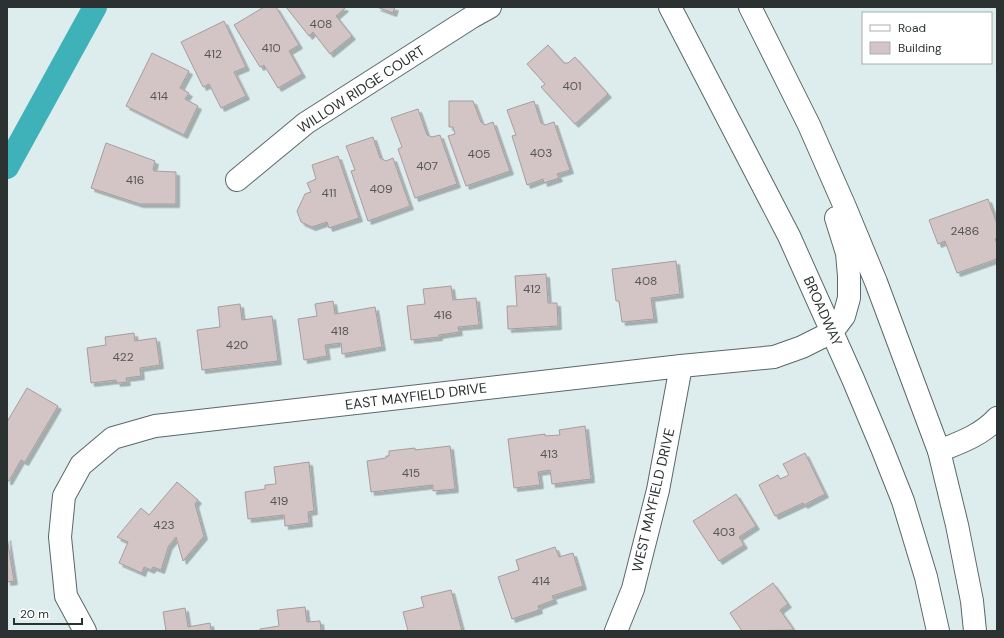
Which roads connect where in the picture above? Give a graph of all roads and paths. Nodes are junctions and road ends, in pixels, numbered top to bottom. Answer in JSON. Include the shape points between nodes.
{"nodes":[{"id":1,"x":490,"y":7,"type":"edge"},
{"id":2,"x":670,"y":7,"type":"edge"},
{"id":3,"x":750,"y":7,"type":"edge"},
{"id":4,"x":793,"y":92,"type":"junction"},
{"id":5,"x":237,"y":180,"type":"dead end"},
{"id":6,"x":832,"y":332,"type":"junction"},
{"id":7,"x":681,"y":366,"type":"junction"},
{"id":8,"x":997,"y":418,"type":"edge"},
{"id":9,"x":939,"y":451,"type":"junction"},
{"id":10,"x":85,"y":631,"type":"edge"},
{"id":11,"x":616,"y":631,"type":"edge"},
{"id":12,"x":938,"y":631,"type":"edge"},
{"id":13,"x":975,"y":631,"type":"edge"}],
"edges":[{"from":1,"to":5,"type":"main road","name":"WILLOW RIDGE COURT","via":[[306,123]]},
{"from":2,"to":6,"type":"main road","name":"BROADWAY","via":[[789,236]]},
{"from":3,"to":4,"type":"main road"},
{"from":4,"to":6,"type":"main road","via":[[847,253],[849,298],[844,316]]},
{"from":4,"to":9,"type":"main road","via":[[876,282]]},
{"from":6,"to":7,"type":"main road","name":"EAST MAYFIELD DRIVE","via":[[774,357]]},
{"from":6,"to":12,"type":"main road","name":"BROADWAY","via":[[903,501],[926,577]]},
{"from":7,"to":10,"type":"main road","name":"EAST MAYFIELD DRIVE","via":[[155,426],[113,438],[81,465],[64,496],[60,536],[66,596]]},
{"from":7,"to":11,"type":"main road","name":"WEST MAYFIELD DRIVE","via":[[658,490],[633,589]]},
{"from":8,"to":9,"type":"main road","via":[[991,425],[968,439]]},
{"from":9,"to":13,"type":"main road","via":[[957,525],[972,601]]}]}
